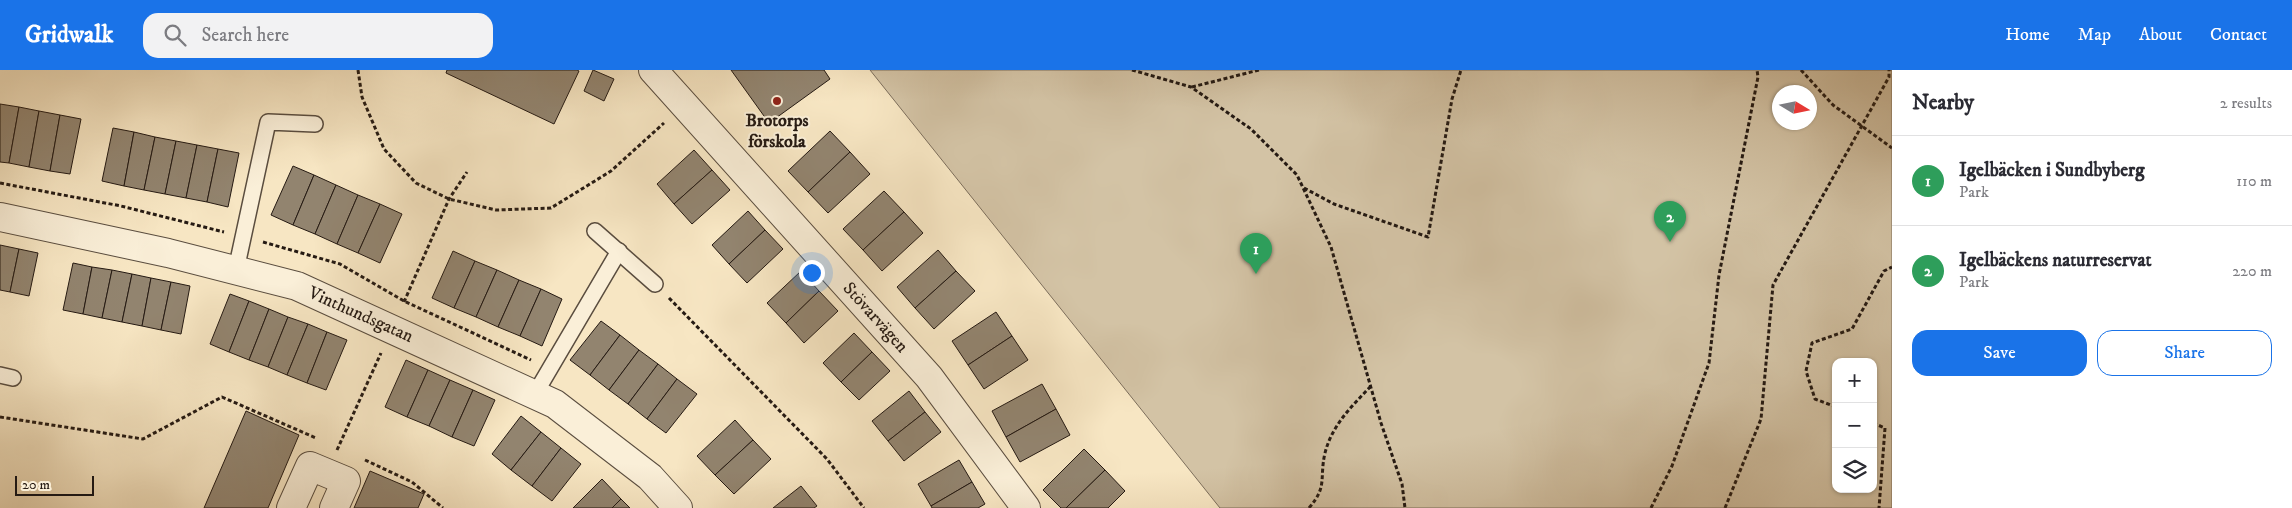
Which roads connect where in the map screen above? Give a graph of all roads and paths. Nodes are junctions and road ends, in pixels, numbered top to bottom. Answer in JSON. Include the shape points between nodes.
{"nodes":[{"id":1,"x":358,"y":70,"type":"edge"},
{"id":2,"x":653,"y":70,"type":"edge"},
{"id":3,"x":1132,"y":70,"type":"edge"},
{"id":4,"x":1259,"y":70,"type":"edge"},
{"id":5,"x":1461,"y":70,"type":"edge"},
{"id":6,"x":1757,"y":70,"type":"edge"},
{"id":7,"x":1801,"y":70,"type":"edge"},
{"id":8,"x":1889,"y":70,"type":"edge"},
{"id":9,"x":1192,"y":87,"type":"junction"},
{"id":10,"x":682,"y":102,"type":"junction"},
{"id":11,"x":315,"y":124,"type":"dead end"},
{"id":12,"x":1862,"y":126,"type":"junction"},
{"id":13,"x":1892,"y":148,"type":"edge"},
{"id":14,"x":467,"y":172,"type":"dead end"},
{"id":15,"x":1304,"y":188,"type":"junction"},
{"id":16,"x":449,"y":199,"type":"junction"},
{"id":17,"x":0,"y":217,"type":"edge"},
{"id":18,"x":595,"y":231,"type":"dead end"},
{"id":19,"x":619,"y":252,"type":"junction"},
{"id":20,"x":1892,"y":267,"type":"edge"},
{"id":21,"x":236,"y":270,"type":"junction"},
{"id":22,"x":656,"y":284,"type":"joint"},
{"id":23,"x":1371,"y":386,"type":"junction"},
{"id":24,"x":535,"y":394,"type":"junction"},
{"id":25,"x":358,"y":405,"type":"dead end"},
{"id":26,"x":1832,"y":406,"type":"edge"},
{"id":27,"x":0,"y":417,"type":"edge"},
{"id":28,"x":1877,"y":425,"type":"edge"},
{"id":29,"x":343,"y":438,"type":"dead end"},
{"id":30,"x":320,"y":440,"type":"dead end"},
{"id":31,"x":329,"y":444,"type":"dead end"},
{"id":32,"x":345,"y":451,"type":"dead end"},
{"id":33,"x":359,"y":458,"type":"dead end"},
{"id":34,"x":291,"y":508,"type":"edge"},
{"id":35,"x":334,"y":508,"type":"edge"},
{"id":36,"x":442,"y":508,"type":"edge"},
{"id":37,"x":678,"y":508,"type":"edge"},
{"id":38,"x":864,"y":508,"type":"edge"},
{"id":39,"x":1026,"y":508,"type":"edge"},
{"id":40,"x":1309,"y":508,"type":"edge"},
{"id":41,"x":1406,"y":508,"type":"edge"},
{"id":42,"x":1651,"y":508,"type":"edge"},
{"id":43,"x":1725,"y":508,"type":"edge"},
{"id":44,"x":1879,"y":508,"type":"edge"}],
"edges":[{"from":1,"to":16,"type":"path","via":[[362,97],[384,149],[416,183]]},
{"from":2,"to":10,"type":"street","name":"Stövarvägen"},
{"from":3,"to":9,"type":"path"},
{"from":4,"to":9,"type":"path"},
{"from":5,"to":15,"type":"path","via":[[1452,99],[1428,237],[1334,204]]},
{"from":6,"to":42,"type":"path","via":[[1719,275],[1708,363],[1672,466]]},
{"from":7,"to":12,"type":"path","via":[[1833,105]]},
{"from":8,"to":12,"type":"path","via":[[1889,76]]},
{"from":9,"to":15,"type":"path","via":[[1251,128],[1297,175]]},
{"from":10,"to":16,"type":"path","via":[[668,119],[611,170],[551,208],[496,210]]},
{"from":10,"to":39,"type":"street","name":"Stövarvägen","via":[[929,377]]},
{"from":11,"to":21,"type":"lane","via":[[268,122]]},
{"from":12,"to":13,"type":"path"},
{"from":12,"to":43,"type":"path","via":[[1774,285],[1762,419]]},
{"from":14,"to":16,"type":"path"},
{"from":15,"to":23,"type":"path","via":[[1331,247]]},
{"from":17,"to":21,"type":"street","name":"Vinthundsgatan"},
{"from":18,"to":19,"type":"lane"},
{"from":19,"to":22,"type":"lane"},
{"from":19,"to":24,"type":"lane"},
{"from":20,"to":26,"type":"path","via":[[1884,271],[1852,329],[1812,343],[1806,371],[1815,399]]},
{"from":21,"to":24,"type":"street","name":"Vinthundsgatan","via":[[297,286]]},
{"from":22,"to":38,"type":"path","via":[[827,459]]},
{"from":23,"to":40,"type":"path","via":[[1337,424],[1325,453],[1320,494]]},
{"from":23,"to":41,"type":"path","via":[[1402,484]]},
{"from":24,"to":37,"type":"street","name":"Vinthundsgatan","via":[[556,404],[650,477]]},
{"from":25,"to":29,"type":"path"},
{"from":27,"to":30,"type":"path","via":[[143,439],[222,397]]},
{"from":28,"to":44,"type":"path","via":[[1885,428]]},
{"from":31,"to":32,"type":"path"},
{"from":33,"to":36,"type":"path","via":[[412,482]]},
{"from":34,"to":35,"type":"street","via":[[310,466],[346,481]]}]}
